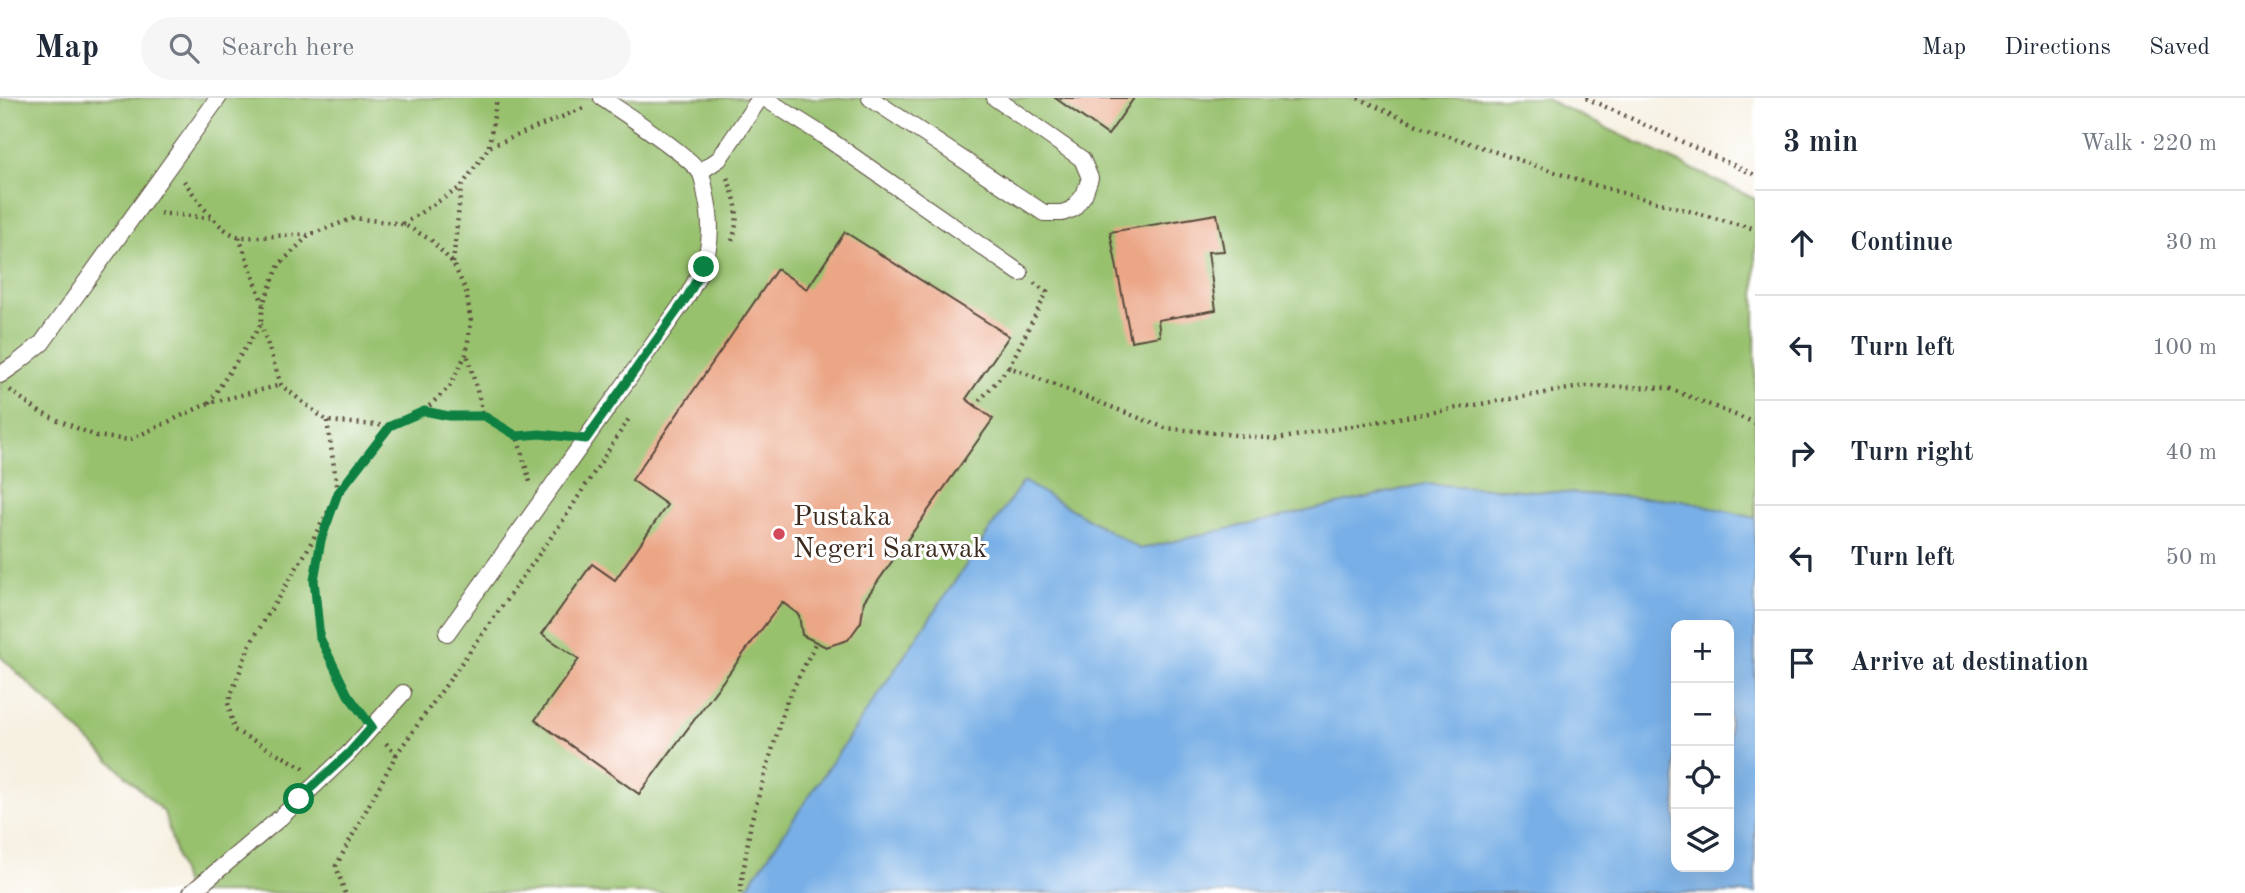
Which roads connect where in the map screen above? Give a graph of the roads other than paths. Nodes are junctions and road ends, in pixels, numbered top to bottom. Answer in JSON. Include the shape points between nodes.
{"nodes":[{"id":1,"x":218,"y":98,"type":"edge"},
{"id":2,"x":762,"y":98,"type":"edge"},
{"id":3,"x":870,"y":98,"type":"edge"},
{"id":4,"x":995,"y":98,"type":"edge"},
{"id":5,"x":606,"y":101,"type":"edge"},
{"id":6,"x":700,"y":172,"type":"junction"},
{"id":7,"x":1020,"y":273,"type":"road end"},
{"id":8,"x":0,"y":375,"type":"edge"},
{"id":9,"x":447,"y":633,"type":"dead end"},
{"id":10,"x":403,"y":693,"type":"dead end"},
{"id":11,"x":191,"y":893,"type":"edge"}],
"edges":[{"from":1,"to":8,"type":"lane","via":[[41,343]]},
{"from":2,"to":6,"type":"lane","via":[[719,159]]},
{"from":2,"to":7,"type":"lane"},
{"from":3,"to":4,"type":"lane","via":[[1044,213],[1073,209],[1090,178],[1082,159]]},
{"from":5,"to":6,"type":"lane"},
{"from":6,"to":9,"type":"lane","via":[[710,215],[711,240],[704,267]]},
{"from":10,"to":11,"type":"lane","via":[[349,753]]}]}
